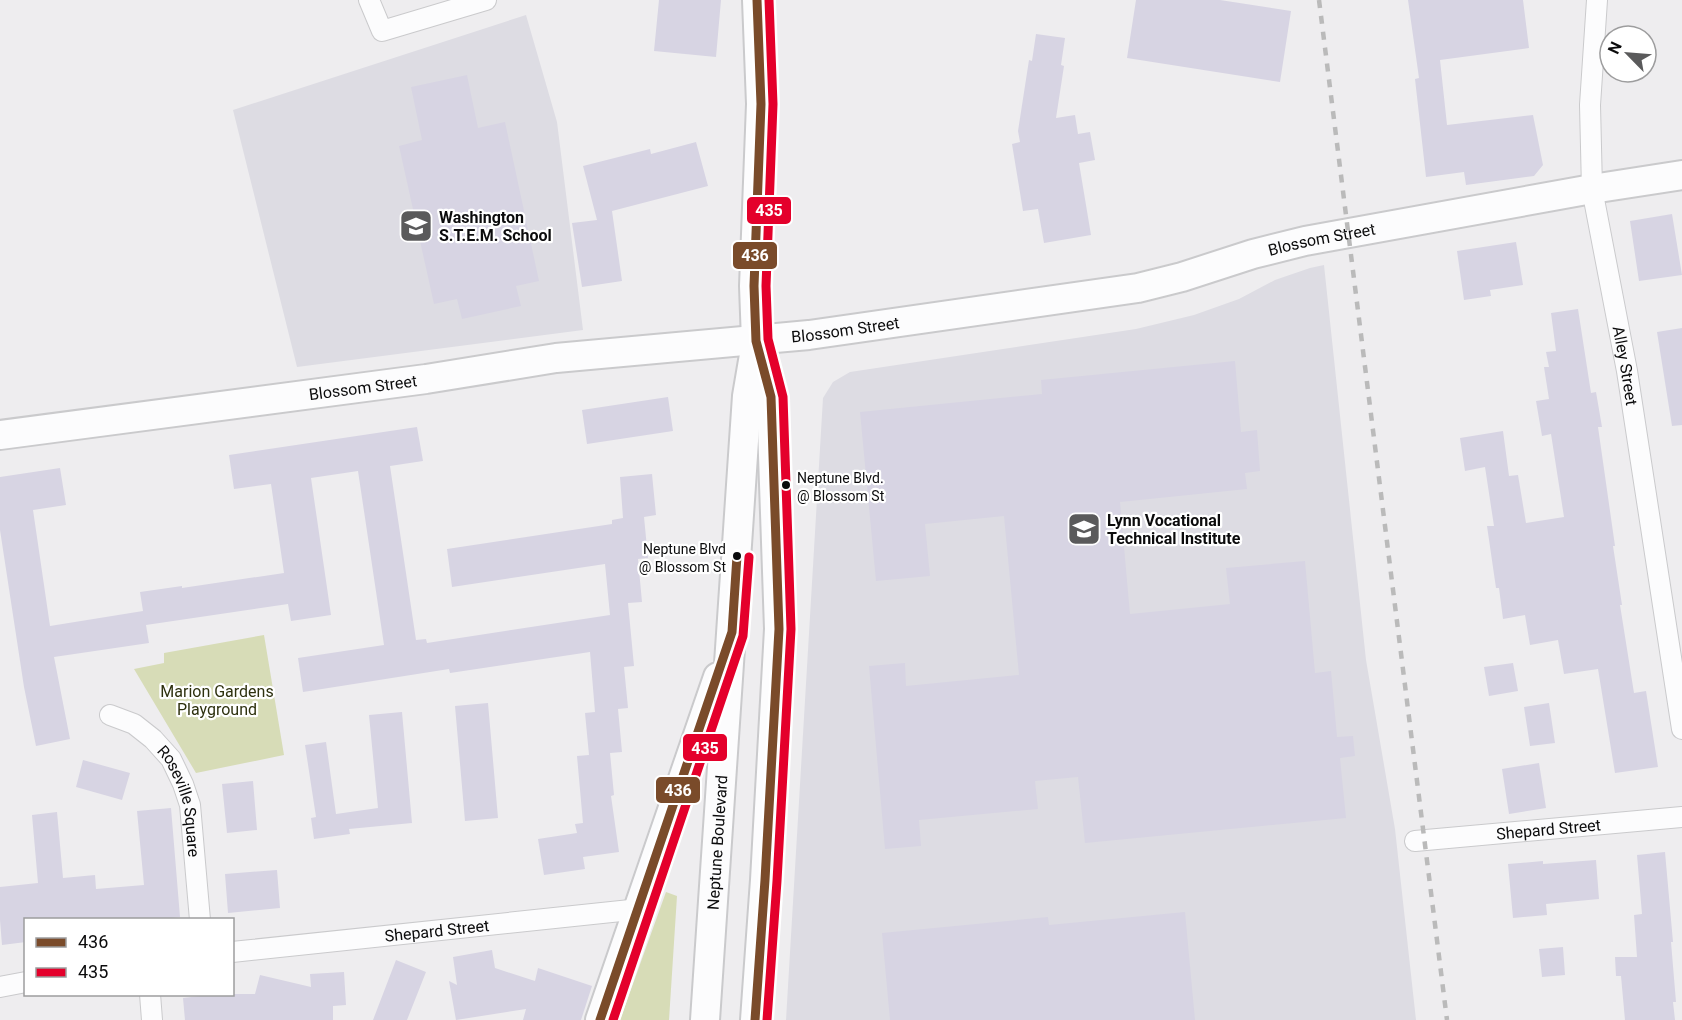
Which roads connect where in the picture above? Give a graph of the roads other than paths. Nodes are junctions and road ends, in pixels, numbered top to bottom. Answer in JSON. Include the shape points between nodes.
{"nodes":[{"id":1,"x":369,"y":0,"type":"edge"},
{"id":2,"x":486,"y":0,"type":"edge"},
{"id":3,"x":757,"y":0,"type":"edge"},
{"id":4,"x":1597,"y":0,"type":"edge"},
{"id":5,"x":1682,"y":175,"type":"edge"},
{"id":6,"x":1592,"y":189,"type":"junction"},
{"id":7,"x":756,"y":341,"type":"junction"},
{"id":8,"x":0,"y":435,"type":"edge"},
{"id":9,"x":732,"y":632,"type":"junction"},
{"id":10,"x":110,"y":715,"type":"dead end"},
{"id":11,"x":1682,"y":729,"type":"edge"},
{"id":12,"x":1682,"y":817,"type":"edge"},
{"id":13,"x":1414,"y":841,"type":"dead end"},
{"id":14,"x":640,"y":909,"type":"junction"},
{"id":15,"x":201,"y":918,"type":"edge"},
{"id":16,"x":234,"y":952,"type":"edge"},
{"id":17,"x":24,"y":982,"type":"edge"},
{"id":18,"x":0,"y":987,"type":"edge"},
{"id":19,"x":150,"y":996,"type":"edge"},
{"id":20,"x":152,"y":1020,"type":"edge"},
{"id":21,"x":600,"y":1020,"type":"edge"},
{"id":22,"x":705,"y":1020,"type":"edge"},
{"id":23,"x":754,"y":1020,"type":"edge"}],
"edges":[{"from":1,"to":2,"type":"street","via":[[382,31]]},
{"from":3,"to":7,"type":"street","name":"Neptune Boulevard","via":[[761,104],[754,286]]},
{"from":4,"to":6,"type":"street","name":"Alley Street","via":[[1590,105]]},
{"from":5,"to":6,"type":"street","name":"Blossom Street"},
{"from":6,"to":7,"type":"street","name":"Blossom Street","via":[[1305,241],[1138,288]]},
{"from":6,"to":11,"type":"street","name":"Alley Street","via":[[1627,371]]},
{"from":7,"to":8,"type":"street","name":"Blossom Street","via":[[556,358]]},
{"from":7,"to":9,"type":"street","name":"Neptune Boulevard","via":[[747,396]]},
{"from":7,"to":23,"type":"street","name":"Neptune Boulevard","via":[[771,397],[779,629]]},
{"from":9,"to":14,"type":"street"},
{"from":9,"to":22,"type":"street","name":"Neptune Boulevard"},
{"from":10,"to":15,"type":"street","name":"Roseville Square","via":[[134,724],[153,739],[171,759],[183,784],[190,805]]},
{"from":12,"to":13,"type":"street","name":"Shepard Street"},
{"from":14,"to":16,"type":"street","name":"Shepard Street"},
{"from":14,"to":21,"type":"street"},
{"from":17,"to":18,"type":"street"},
{"from":19,"to":20,"type":"street"}]}
